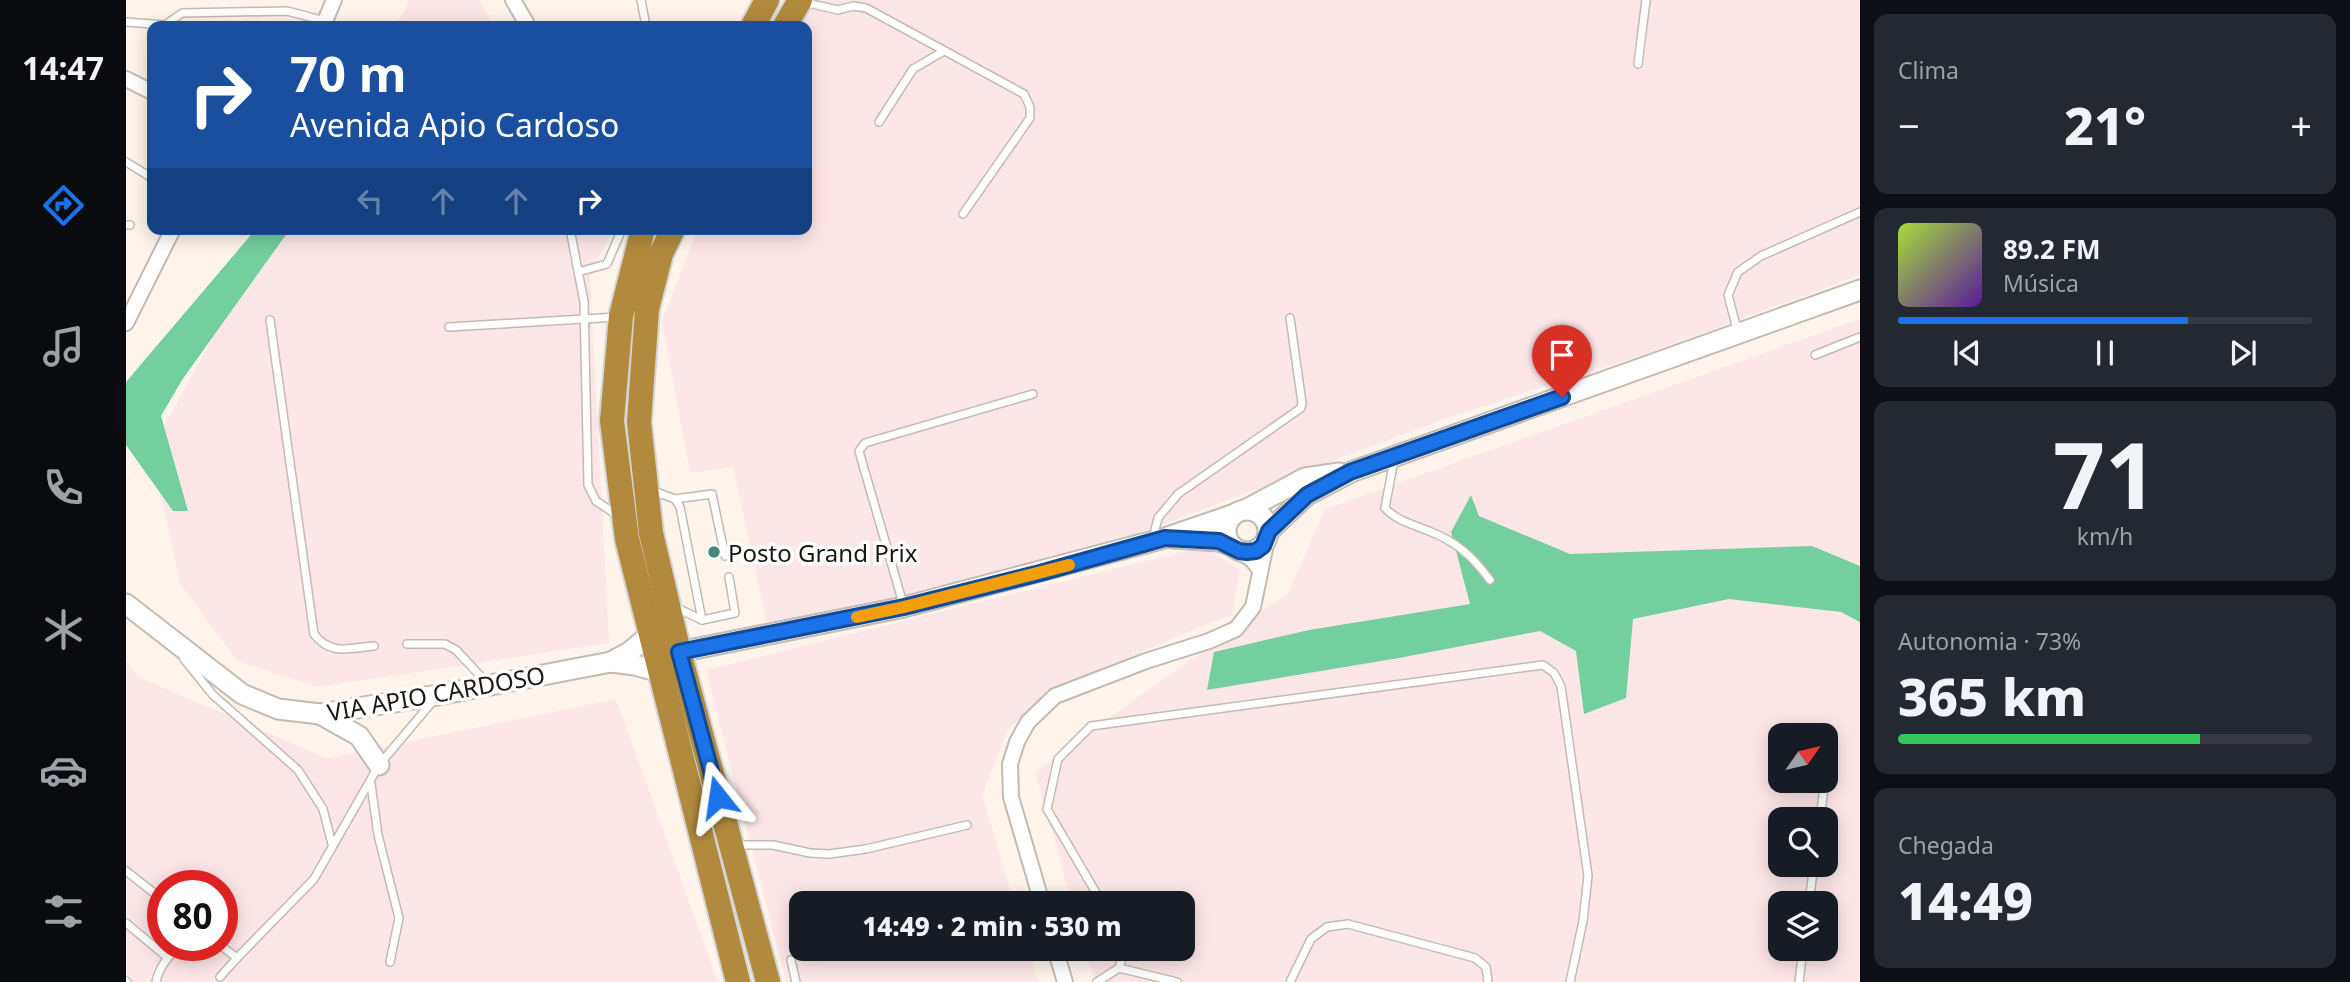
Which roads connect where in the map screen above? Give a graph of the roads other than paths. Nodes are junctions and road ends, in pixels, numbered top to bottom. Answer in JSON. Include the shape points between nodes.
{"nodes":[{"id":1,"x":334,"y":0,"type":"edge"},
{"id":2,"x":641,"y":0,"type":"edge"},
{"id":3,"x":1646,"y":0,"type":"edge"},
{"id":4,"x":799,"y":1,"type":"edge"},
{"id":5,"x":519,"y":2,"type":"edge"},
{"id":6,"x":852,"y":3,"type":"edge"},
{"id":7,"x":170,"y":21,"type":"edge"},
{"id":8,"x":316,"y":21,"type":"edge"},
{"id":9,"x":325,"y":21,"type":"edge"},
{"id":10,"x":526,"y":21,"type":"edge"},
{"id":11,"x":645,"y":21,"type":"edge"},
{"id":12,"x":788,"y":21,"type":"edge"},
{"id":13,"x":126,"y":22,"type":"edge"},
{"id":14,"x":147,"y":24,"type":"edge"},
{"id":15,"x":944,"y":51,"type":"junction"},
{"id":16,"x":1638,"y":64,"type":"dead end"},
{"id":17,"x":126,"y":79,"type":"edge"},
{"id":18,"x":147,"y":90,"type":"edge"},
{"id":19,"x":879,"y":122,"type":"dead end"},
{"id":20,"x":126,"y":162,"type":"edge"},
{"id":21,"x":147,"y":175,"type":"edge"},
{"id":22,"x":1860,"y":212,"type":"edge"},
{"id":23,"x":963,"y":214,"type":"dead end"},
{"id":24,"x":170,"y":235,"type":"edge"},
{"id":25,"x":571,"y":235,"type":"edge"},
{"id":26,"x":619,"y":235,"type":"edge"},
{"id":27,"x":641,"y":235,"type":"edge"},
{"id":28,"x":670,"y":235,"type":"edge"},
{"id":29,"x":578,"y":272,"type":"junction"},
{"id":30,"x":1860,"y":290,"type":"edge"},
{"id":31,"x":621,"y":316,"type":"junction"},
{"id":32,"x":584,"y":317,"type":"junction"},
{"id":33,"x":1290,"y":318,"type":"dead end"},
{"id":34,"x":270,"y":320,"type":"dead end"},
{"id":35,"x":126,"y":323,"type":"edge"},
{"id":36,"x":449,"y":327,"type":"dead end"},
{"id":37,"x":1738,"y":334,"type":"junction"},
{"id":38,"x":1860,"y":337,"type":"edge"},
{"id":39,"x":1815,"y":355,"type":"dead end"},
{"id":40,"x":1033,"y":394,"type":"dead end"},
{"id":41,"x":1394,"y":456,"type":"junction"},
{"id":42,"x":1350,"y":472,"type":"junction"},
{"id":43,"x":647,"y":488,"type":"junction"},
{"id":44,"x":675,"y":499,"type":"junction"},
{"id":45,"x":1240,"y":512,"type":"junction"},
{"id":46,"x":625,"y":521,"type":"junction"},
{"id":47,"x":1268,"y":535,"type":"junction"},
{"id":48,"x":1158,"y":540,"type":"junction"},
{"id":49,"x":1236,"y":548,"type":"junction"},
{"id":50,"x":726,"y":555,"type":"dead end"},
{"id":51,"x":1259,"y":570,"type":"junction"},
{"id":52,"x":729,"y":577,"type":"dead end"},
{"id":53,"x":1490,"y":579,"type":"dead end"},
{"id":54,"x":126,"y":604,"type":"edge"},
{"id":55,"x":668,"y":604,"type":"junction"},
{"id":56,"x":904,"y":607,"type":"junction"},
{"id":57,"x":702,"y":621,"type":"junction"},
{"id":58,"x":162,"y":631,"type":"junction"},
{"id":59,"x":651,"y":635,"type":"junction"},
{"id":60,"x":407,"y":644,"type":"dead end"},
{"id":61,"x":374,"y":646,"type":"dead end"},
{"id":62,"x":679,"y":652,"type":"junction"},
{"id":63,"x":611,"y":662,"type":"junction"},
{"id":64,"x":660,"y":672,"type":"junction"},
{"id":65,"x":489,"y":685,"type":"junction"},
{"id":66,"x":438,"y":695,"type":"junction"},
{"id":67,"x":320,"y":714,"type":"junction"},
{"id":68,"x":375,"y":774,"type":"junction"},
{"id":69,"x":967,"y":825,"type":"dead end"},
{"id":70,"x":332,"y":844,"type":"junction"},
{"id":71,"x":731,"y":845,"type":"junction"},
{"id":72,"x":126,"y":871,"type":"edge"},
{"id":73,"x":147,"y":887,"type":"edge"},
{"id":74,"x":1039,"y":891,"type":"edge"},
{"id":75,"x":1095,"y":891,"type":"edge"},
{"id":76,"x":126,"y":923,"type":"edge"},
{"id":77,"x":147,"y":940,"type":"edge"},
{"id":78,"x":238,"y":957,"type":"edge"},
{"id":79,"x":165,"y":961,"type":"edge"},
{"id":80,"x":234,"y":961,"type":"edge"},
{"id":81,"x":791,"y":961,"type":"edge"},
{"id":82,"x":1059,"y":961,"type":"edge"},
{"id":83,"x":1121,"y":961,"type":"edge"},
{"id":84,"x":1801,"y":961,"type":"edge"},
{"id":85,"x":390,"y":962,"type":"dead end"},
{"id":86,"x":1119,"y":968,"type":"junction"},
{"id":87,"x":220,"y":977,"type":"dead end"},
{"id":88,"x":156,"y":982,"type":"edge"},
{"id":89,"x":738,"y":982,"type":"edge"},
{"id":90,"x":768,"y":982,"type":"edge"},
{"id":91,"x":796,"y":982,"type":"edge"},
{"id":92,"x":1065,"y":982,"type":"edge"},
{"id":93,"x":1097,"y":982,"type":"edge"},
{"id":94,"x":1177,"y":982,"type":"edge"},
{"id":95,"x":1290,"y":982,"type":"edge"},
{"id":96,"x":1488,"y":982,"type":"edge"},
{"id":97,"x":1570,"y":982,"type":"edge"},
{"id":98,"x":1799,"y":982,"type":"edge"}],
"edges":[{"from":1,"to":9,"type":"street"},
{"from":2,"to":11,"type":"lane"},
{"from":3,"to":16,"type":"lane"},
{"from":4,"to":6,"type":"lane","via":[[838,10]]},
{"from":4,"to":12,"type":"highway"},
{"from":5,"to":10,"type":"street"},
{"from":6,"to":15,"type":"lane"},
{"from":7,"to":8,"type":"lane","via":[[181,13],[288,11]]},
{"from":13,"to":14,"type":"lane"},
{"from":15,"to":19,"type":"lane","via":[[913,69]]},
{"from":15,"to":23,"type":"lane","via":[[1024,94],[1030,107],[1030,118]]},
{"from":17,"to":18,"type":"street"},
{"from":20,"to":21,"type":"lane"},
{"from":22,"to":37,"type":"lane","via":[[1761,256],[1738,272],[1728,295]]},
{"from":24,"to":35,"type":"street"},
{"from":25,"to":29,"type":"lane"},
{"from":26,"to":29,"type":"lane","via":[[607,264]]},
{"from":27,"to":31,"type":"highway"},
{"from":28,"to":43,"type":"highway","via":[[647,309],[639,422]]},
{"from":29,"to":32,"type":"lane"},
{"from":30,"to":37,"type":"street"},
{"from":31,"to":32,"type":"lane"},
{"from":31,"to":46,"type":"highway","via":[[612,421]]},
{"from":32,"to":36,"type":"lane"},
{"from":32,"to":46,"type":"lane","via":[[588,485],[596,500]]},
{"from":33,"to":48,"type":"lane","via":[[1301,408],[1178,494],[1158,518]]},
{"from":34,"to":61,"type":"lane","via":[[314,634],[332,649]]},
{"from":37,"to":41,"type":"street"},
{"from":38,"to":39,"type":"lane"},
{"from":40,"to":56,"type":"lane","via":[[865,443],[859,451]]},
{"from":41,"to":42,"type":"street"},
{"from":41,"to":53,"type":"lane","via":[[1385,508],[1395,518],[1465,550]]},
{"from":42,"to":45,"type":"street","via":[[1305,478]]},
{"from":42,"to":47,"type":"street","via":[[1307,495]]},
{"from":43,"to":44,"type":"lane"},
{"from":43,"to":55,"type":"highway"},
{"from":44,"to":50,"type":"lane","via":[[712,494]]},
{"from":44,"to":57,"type":"lane"},
{"from":45,"to":47,"type":"street","via":[[1263,515]]},
{"from":45,"to":48,"type":"street"},
{"from":45,"to":49,"type":"street","via":[[1226,530]]},
{"from":46,"to":59,"type":"highway"},
{"from":47,"to":49,"type":"street","via":[[1256,551]]},
{"from":47,"to":51,"type":"street"},
{"from":48,"to":49,"type":"street","via":[[1219,541]]},
{"from":48,"to":56,"type":"street"},
{"from":49,"to":51,"type":"street"},
{"from":51,"to":74,"type":"street","via":[[1253,607],[1236,628],[1055,696],[1028,722],[1010,764],[1012,797]]},
{"from":52,"to":57,"type":"lane","via":[[735,613]]},
{"from":54,"to":58,"type":"street","name":"VIA APIO CARDOSO"},
{"from":55,"to":57,"type":"lane"},
{"from":55,"to":62,"type":"highway"},
{"from":56,"to":62,"type":"street"},
{"from":58,"to":67,"type":"street","name":"VIA APIO CARDOSO","via":[[242,694],[278,709]]},
{"from":58,"to":70,"type":"lane","via":[[213,695],[298,770],[323,809]]},
{"from":59,"to":63,"type":"street","name":"VIA APIO CARDOSO"},
{"from":59,"to":64,"type":"highway"},
{"from":60,"to":65,"type":"lane","via":[[445,644]]},
{"from":62,"to":71,"type":"highway"},
{"from":63,"to":64,"type":"street","name":"VIA APIO CARDOSO"},
{"from":63,"to":65,"type":"street","name":"VIA APIO CARDOSO"},
{"from":64,"to":89,"type":"highway"},
{"from":65,"to":66,"type":"street","name":"VIA APIO CARDOSO"},
{"from":66,"to":67,"type":"street","name":"VIA APIO CARDOSO"},
{"from":66,"to":68,"type":"lane"},
{"from":67,"to":68,"type":"street","via":[[359,736]]},
{"from":68,"to":70,"type":"lane"},
{"from":68,"to":85,"type":"lane","via":[[378,835],[399,918]]},
{"from":69,"to":71,"type":"lane","via":[[829,855],[773,845]]},
{"from":70,"to":78,"type":"lane","via":[[314,879]]},
{"from":71,"to":90,"type":"highway"},
{"from":72,"to":73,"type":"lane"},
{"from":75,"to":97,"type":"lane","via":[[1047,809],[1058,759],[1091,726],[1544,665],[1561,686],[1588,876]]},
{"from":76,"to":77,"type":"lane"},
{"from":79,"to":88,"type":"lane"},
{"from":80,"to":87,"type":"lane"},
{"from":81,"to":91,"type":"lane"},
{"from":82,"to":92,"type":"street"},
{"from":83,"to":86,"type":"lane"},
{"from":84,"to":98,"type":"lane"},
{"from":86,"to":93,"type":"lane"},
{"from":86,"to":94,"type":"lane"},
{"from":95,"to":96,"type":"lane","via":[[1311,939],[1327,927],[1349,924],[1475,958],[1486,967]]}]}
